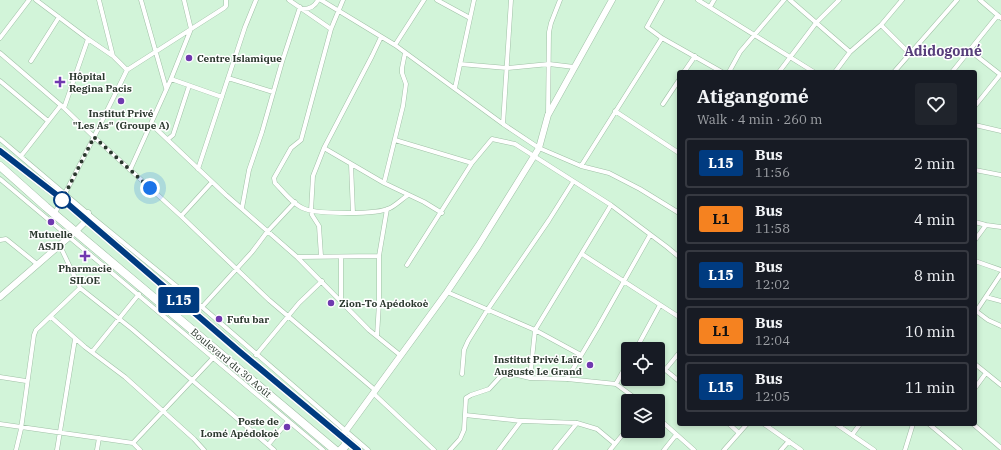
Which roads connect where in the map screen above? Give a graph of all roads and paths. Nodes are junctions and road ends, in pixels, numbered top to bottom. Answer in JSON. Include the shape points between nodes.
{"nodes":[{"id":1,"x":29,"y":0,"type":"edge"},
{"id":2,"x":36,"y":0,"type":"edge"},
{"id":3,"x":98,"y":0,"type":"edge"},
{"id":4,"x":141,"y":0,"type":"edge"},
{"id":5,"x":184,"y":0,"type":"edge"},
{"id":6,"x":226,"y":0,"type":"edge"},
{"id":7,"x":256,"y":0,"type":"edge"},
{"id":8,"x":289,"y":0,"type":"edge"},
{"id":9,"x":320,"y":0,"type":"edge"},
{"id":10,"x":343,"y":0,"type":"edge"},
{"id":11,"x":424,"y":0,"type":"edge"},
{"id":12,"x":437,"y":0,"type":"edge"},
{"id":13,"x":474,"y":0,"type":"edge"},
{"id":14,"x":511,"y":0,"type":"edge"},
{"id":15,"x":560,"y":0,"type":"edge"},
{"id":16,"x":612,"y":0,"type":"edge"},
{"id":17,"x":662,"y":0,"type":"edge"},
{"id":18,"x":698,"y":0,"type":"edge"},
{"id":19,"x":714,"y":0,"type":"edge"},
{"id":20,"x":784,"y":0,"type":"edge"},
{"id":21,"x":790,"y":0,"type":"edge"},
{"id":22,"x":839,"y":0,"type":"edge"},
{"id":23,"x":902,"y":0,"type":"edge"},
{"id":24,"x":958,"y":0,"type":"edge"},
{"id":25,"x":980,"y":0,"type":"edge"},
{"id":26,"x":710,"y":7,"type":"junction"},
{"id":27,"x":301,"y":8,"type":"junction"},
{"id":28,"x":338,"y":11,"type":"junction"},
{"id":29,"x":999,"y":16,"type":"edge"},
{"id":30,"x":59,"y":17,"type":"junction"},
{"id":31,"x":470,"y":18,"type":"junction"},
{"id":32,"x":816,"y":23,"type":"junction"},
{"id":33,"x":881,"y":25,"type":"junction"},
{"id":34,"x":191,"y":29,"type":"junction"},
{"id":35,"x":331,"y":29,"type":"junction"},
{"id":36,"x":754,"y":35,"type":"junction"},
{"id":37,"x":381,"y":36,"type":"junction"},
{"id":38,"x":0,"y":38,"type":"edge"},
{"id":39,"x":662,"y":38,"type":"junction"},
{"id":40,"x":88,"y":39,"type":"junction"},
{"id":41,"x":395,"y":45,"type":"junction"},
{"id":42,"x":969,"y":50,"type":"junction"},
{"id":43,"x":155,"y":52,"type":"junction"},
{"id":44,"x":850,"y":52,"type":"junction"},
{"id":45,"x":0,"y":53,"type":"edge"},
{"id":46,"x":405,"y":53,"type":"junction"},
{"id":47,"x":910,"y":54,"type":"junction"},
{"id":48,"x":113,"y":56,"type":"junction"},
{"id":49,"x":695,"y":56,"type":"junction"},
{"id":50,"x":790,"y":56,"type":"junction"},
{"id":51,"x":32,"y":61,"type":"dead end"},
{"id":52,"x":460,"y":64,"type":"junction"},
{"id":53,"x":549,"y":64,"type":"junction"},
{"id":54,"x":507,"y":68,"type":"junction"},
{"id":55,"x":574,"y":68,"type":"junction"},
{"id":56,"x":127,"y":70,"type":"junction"},
{"id":57,"x":685,"y":70,"type":"edge"},
{"id":58,"x":719,"y":70,"type":"edge"},
{"id":59,"x":730,"y":70,"type":"edge"},
{"id":60,"x":780,"y":70,"type":"edge"},
{"id":61,"x":811,"y":70,"type":"edge"},
{"id":62,"x":836,"y":70,"type":"edge"},
{"id":63,"x":896,"y":70,"type":"edge"},
{"id":64,"x":954,"y":70,"type":"edge"},
{"id":65,"x":1001,"y":75,"type":"edge"},
{"id":66,"x":228,"y":78,"type":"junction"},
{"id":67,"x":171,"y":79,"type":"junction"},
{"id":68,"x":0,"y":81,"type":"edge"},
{"id":69,"x":677,"y":83,"type":"edge"},
{"id":70,"x":189,"y":86,"type":"junction"},
{"id":71,"x":166,"y":88,"type":"junction"},
{"id":72,"x":455,"y":88,"type":"junction"},
{"id":73,"x":273,"y":92,"type":"junction"},
{"id":74,"x":222,"y":98,"type":"junction"},
{"id":75,"x":663,"y":104,"type":"dead end"},
{"id":76,"x":977,"y":104,"type":"edge"},
{"id":77,"x":62,"y":106,"type":"junction"},
{"id":78,"x":615,"y":111,"type":"junction"},
{"id":79,"x":548,"y":115,"type":"junction"},
{"id":80,"x":48,"y":121,"type":"junction"},
{"id":81,"x":151,"y":124,"type":"junction"},
{"id":82,"x":503,"y":124,"type":"junction"},
{"id":83,"x":977,"y":125,"type":"edge"},
{"id":84,"x":1001,"y":131,"type":"edge"},
{"id":85,"x":94,"y":137,"type":"junction"},
{"id":86,"x":0,"y":139,"type":"edge"},
{"id":87,"x":168,"y":139,"type":"junction"},
{"id":88,"x":395,"y":140,"type":"junction"},
{"id":89,"x":324,"y":148,"type":"junction"},
{"id":90,"x":539,"y":148,"type":"junction"},
{"id":91,"x":0,"y":151,"type":"edge"},
{"id":92,"x":677,"y":152,"type":"edge"},
{"id":93,"x":21,"y":156,"type":"junction"},
{"id":94,"x":533,"y":157,"type":"junction"},
{"id":95,"x":351,"y":164,"type":"junction"},
{"id":96,"x":472,"y":164,"type":"junction"},
{"id":97,"x":0,"y":166,"type":"edge"},
{"id":98,"x":581,"y":166,"type":"junction"},
{"id":99,"x":198,"y":168,"type":"junction"},
{"id":100,"x":130,"y":170,"type":"junction"},
{"id":101,"x":977,"y":170,"type":"edge"},
{"id":102,"x":1001,"y":175,"type":"edge"},
{"id":103,"x":0,"y":179,"type":"edge"},
{"id":104,"x":212,"y":182,"type":"junction"},
{"id":105,"x":573,"y":182,"type":"junction"},
{"id":106,"x":384,"y":183,"type":"junction"},
{"id":107,"x":408,"y":195,"type":"junction"},
{"id":108,"x":64,"y":196,"type":"junction"},
{"id":109,"x":295,"y":202,"type":"junction"},
{"id":110,"x":611,"y":205,"type":"junction"},
{"id":111,"x":242,"y":208,"type":"junction"},
{"id":112,"x":387,"y":209,"type":"junction"},
{"id":113,"x":311,"y":211,"type":"junction"},
{"id":114,"x":677,"y":212,"type":"edge"},
{"id":115,"x":353,"y":213,"type":"junction"},
{"id":116,"x":442,"y":213,"type":"junction"},
{"id":117,"x":55,"y":214,"type":"junction"},
{"id":118,"x":182,"y":216,"type":"junction"},
{"id":119,"x":87,"y":217,"type":"junction"},
{"id":120,"x":977,"y":223,"type":"edge"},
{"id":121,"x":986,"y":225,"type":"junction"},
{"id":122,"x":1001,"y":227,"type":"edge"},
{"id":123,"x":76,"y":231,"type":"junction"},
{"id":124,"x":267,"y":232,"type":"junction"},
{"id":125,"x":650,"y":235,"type":"junction"},
{"id":126,"x":69,"y":237,"type":"junction"},
{"id":127,"x":977,"y":237,"type":"edge"},
{"id":128,"x":0,"y":240,"type":"edge"},
{"id":129,"x":60,"y":246,"type":"junction"},
{"id":130,"x":582,"y":254,"type":"junction"},
{"id":131,"x":677,"y":255,"type":"edge"},
{"id":132,"x":321,"y":256,"type":"junction"},
{"id":133,"x":379,"y":256,"type":"junction"},
{"id":134,"x":297,"y":257,"type":"junction"},
{"id":135,"x":341,"y":257,"type":"junction"},
{"id":136,"x":977,"y":262,"type":"edge"},
{"id":137,"x":37,"y":264,"type":"junction"},
{"id":138,"x":407,"y":265,"type":"dead end"},
{"id":139,"x":237,"y":268,"type":"junction"},
{"id":140,"x":1001,"y":270,"type":"edge"},
{"id":141,"x":1001,"y":274,"type":"edge"},
{"id":142,"x":322,"y":281,"type":"junction"},
{"id":143,"x":624,"y":281,"type":"junction"},
{"id":144,"x":80,"y":288,"type":"junction"},
{"id":145,"x":447,"y":292,"type":"junction"},
{"id":146,"x":138,"y":294,"type":"junction"},
{"id":147,"x":0,"y":297,"type":"edge"},
{"id":148,"x":986,"y":297,"type":"junction"},
{"id":149,"x":1001,"y":300,"type":"edge"},
{"id":150,"x":341,"y":302,"type":"junction"},
{"id":151,"x":660,"y":305,"type":"junction"},
{"id":152,"x":202,"y":307,"type":"junction"},
{"id":153,"x":488,"y":309,"type":"junction"},
{"id":154,"x":977,"y":309,"type":"edge"},
{"id":155,"x":977,"y":313,"type":"edge"},
{"id":156,"x":677,"y":314,"type":"edge"},
{"id":157,"x":288,"y":316,"type":"junction"},
{"id":158,"x":51,"y":317,"type":"junction"},
{"id":159,"x":119,"y":318,"type":"junction"},
{"id":160,"x":1001,"y":326,"type":"edge"},
{"id":161,"x":534,"y":330,"type":"junction"},
{"id":162,"x":377,"y":336,"type":"junction"},
{"id":163,"x":75,"y":339,"type":"junction"},
{"id":164,"x":641,"y":342,"type":"edge"},
{"id":165,"x":92,"y":352,"type":"junction"},
{"id":166,"x":256,"y":355,"type":"junction"},
{"id":167,"x":400,"y":355,"type":"junction"},
{"id":168,"x":581,"y":355,"type":"junction"},
{"id":169,"x":677,"y":356,"type":"edge"},
{"id":170,"x":214,"y":357,"type":"junction"},
{"id":171,"x":977,"y":366,"type":"edge"},
{"id":172,"x":665,"y":370,"type":"joint"},
{"id":173,"x":986,"y":373,"type":"junction"},
{"id":174,"x":462,"y":374,"type":"dead end"},
{"id":175,"x":621,"y":375,"type":"edge"},
{"id":176,"x":0,"y":377,"type":"edge"},
{"id":177,"x":530,"y":378,"type":"junction"},
{"id":178,"x":567,"y":379,"type":"junction"},
{"id":179,"x":677,"y":379,"type":"edge"},
{"id":180,"x":192,"y":380,"type":"junction"},
{"id":181,"x":26,"y":381,"type":"junction"},
{"id":182,"x":616,"y":384,"type":"junction"},
{"id":183,"x":977,"y":385,"type":"edge"},
{"id":184,"x":1001,"y":385,"type":"edge"},
{"id":185,"x":374,"y":392,"type":"junction"},
{"id":186,"x":630,"y":394,"type":"edge"},
{"id":187,"x":163,"y":410,"type":"junction"},
{"id":188,"x":465,"y":415,"type":"junction"},
{"id":189,"x":288,"y":421,"type":"junction"},
{"id":190,"x":522,"y":421,"type":"junction"},
{"id":191,"x":577,"y":423,"type":"junction"},
{"id":192,"x":0,"y":424,"type":"edge"},
{"id":193,"x":665,"y":425,"type":"edge"},
{"id":194,"x":731,"y":426,"type":"edge"},
{"id":195,"x":745,"y":426,"type":"edge"},
{"id":196,"x":767,"y":426,"type":"edge"},
{"id":197,"x":839,"y":426,"type":"edge"},
{"id":198,"x":859,"y":426,"type":"edge"},
{"id":199,"x":912,"y":426,"type":"edge"},
{"id":200,"x":931,"y":426,"type":"edge"},
{"id":201,"x":975,"y":426,"type":"edge"},
{"id":202,"x":21,"y":427,"type":"junction"},
{"id":203,"x":60,"y":433,"type":"junction"},
{"id":204,"x":739,"y":433,"type":"junction"},
{"id":205,"x":343,"y":435,"type":"junction"},
{"id":206,"x":676,"y":435,"type":"junction"},
{"id":207,"x":852,"y":435,"type":"junction"},
{"id":208,"x":621,"y":437,"type":"edge"},
{"id":209,"x":99,"y":438,"type":"junction"},
{"id":210,"x":789,"y":441,"type":"junction"},
{"id":211,"x":133,"y":443,"type":"junction"},
{"id":212,"x":615,"y":444,"type":"junction"},
{"id":213,"x":268,"y":445,"type":"junction"},
{"id":214,"x":333,"y":448,"type":"edge"},
{"id":215,"x":1001,"y":448,"type":"edge"},
{"id":216,"x":16,"y":450,"type":"edge"},
{"id":217,"x":57,"y":450,"type":"edge"},
{"id":218,"x":96,"y":450,"type":"edge"},
{"id":219,"x":140,"y":450,"type":"edge"},
{"id":220,"x":204,"y":450,"type":"edge"},
{"id":221,"x":274,"y":450,"type":"edge"},
{"id":222,"x":322,"y":450,"type":"edge"},
{"id":223,"x":341,"y":450,"type":"edge"},
{"id":224,"x":358,"y":450,"type":"edge"},
{"id":225,"x":368,"y":450,"type":"edge"},
{"id":226,"x":434,"y":450,"type":"edge"},
{"id":227,"x":450,"y":450,"type":"edge"},
{"id":228,"x":499,"y":450,"type":"edge"},
{"id":229,"x":555,"y":450,"type":"edge"},
{"id":230,"x":610,"y":450,"type":"edge"},
{"id":231,"x":664,"y":450,"type":"edge"},
{"id":232,"x":694,"y":450,"type":"edge"},
{"id":233,"x":724,"y":450,"type":"edge"},
{"id":234,"x":781,"y":450,"type":"edge"},
{"id":235,"x":801,"y":450,"type":"edge"},
{"id":236,"x":873,"y":450,"type":"edge"},
{"id":237,"x":905,"y":450,"type":"edge"},
{"id":238,"x":960,"y":450,"type":"edge"}],
"edges":[{"from":1,"to":38,"type":"street"},
{"from":2,"to":30,"type":"street"},
{"from":3,"to":48,"type":"street"},
{"from":4,"to":43,"type":"street"},
{"from":5,"to":34,"type":"street"},
{"from":6,"to":34,"type":"street","via":[[224,8]]},
{"from":7,"to":66,"type":"street"},
{"from":8,"to":27,"type":"street"},
{"from":9,"to":27,"type":"street","via":[[310,8]]},
{"from":9,"to":28,"type":"street"},
{"from":10,"to":28,"type":"street"},
{"from":11,"to":41,"type":"street"},
{"from":12,"to":31,"type":"street"},
{"from":13,"to":31,"type":"street"},
{"from":14,"to":54,"type":"street"},
{"from":15,"to":53,"type":"street","via":[[550,28]]},
{"from":16,"to":55,"type":"street"},
{"from":17,"to":39,"type":"street","via":[[648,27]]},
{"from":18,"to":26,"type":"street"},
{"from":19,"to":26,"type":"street"},
{"from":20,"to":36,"type":"street"},
{"from":21,"to":32,"type":"street"},
{"from":22,"to":32,"type":"street"},
{"from":23,"to":33,"type":"street"},
{"from":24,"to":47,"type":"street"},
{"from":25,"to":29,"type":"street"},
{"from":26,"to":36,"type":"street"},
{"from":27,"to":35,"type":"street"},
{"from":27,"to":73,"type":"street"},
{"from":28,"to":35,"type":"street"},
{"from":28,"to":37,"type":"street"},
{"from":29,"to":42,"type":"street"},
{"from":30,"to":40,"type":"street"},
{"from":30,"to":51,"type":"street"},
{"from":31,"to":52,"type":"street"},
{"from":32,"to":44,"type":"street"},
{"from":32,"to":50,"type":"street"},
{"from":33,"to":44,"type":"street"},
{"from":33,"to":47,"type":"street"},
{"from":34,"to":43,"type":"street"},
{"from":34,"to":67,"type":"street"},
{"from":35,"to":109,"type":"street","via":[[301,140],[291,148],[274,178],[274,183]]},
{"from":36,"to":50,"type":"street"},
{"from":36,"to":59,"type":"street"},
{"from":37,"to":41,"type":"street"},
{"from":37,"to":89,"type":"street"},
{"from":39,"to":49,"type":"street"},
{"from":39,"to":78,"type":"street"},
{"from":40,"to":48,"type":"street"},
{"from":40,"to":77,"type":"street"},
{"from":41,"to":46,"type":"street"},
{"from":42,"to":64,"type":"street"},
{"from":42,"to":65,"type":"street"},
{"from":43,"to":56,"type":"street"},
{"from":43,"to":71,"type":"street"},
{"from":44,"to":62,"type":"street"},
{"from":45,"to":77,"type":"street"},
{"from":46,"to":72,"type":"street"},
{"from":46,"to":88,"type":"street","via":[[402,71],[406,86],[404,106]]},
{"from":47,"to":63,"type":"street"},
{"from":48,"to":56,"type":"street"},
{"from":49,"to":57,"type":"street"},
{"from":49,"to":58,"type":"street"},
{"from":50,"to":60,"type":"street"},
{"from":50,"to":61,"type":"street"},
{"from":52,"to":54,"type":"street"},
{"from":52,"to":72,"type":"street"},
{"from":53,"to":54,"type":"street"},
{"from":53,"to":55,"type":"street"},
{"from":53,"to":79,"type":"street"},
{"from":54,"to":82,"type":"street"},
{"from":55,"to":79,"type":"street"},
{"from":56,"to":85,"type":"street"},
{"from":65,"to":76,"type":"street"},
{"from":66,"to":73,"type":"street"},
{"from":66,"to":74,"type":"street"},
{"from":67,"to":70,"type":"street"},
{"from":67,"to":71,"type":"street"},
{"from":68,"to":80,"type":"street"},
{"from":69,"to":75,"type":"street"},
{"from":70,"to":74,"type":"street"},
{"from":70,"to":87,"type":"street","via":[[173,135]]},
{"from":71,"to":81,"type":"street"},
{"from":72,"to":82,"type":"street"},
{"from":73,"to":111,"type":"street","via":[[249,170]]},
{"from":74,"to":99,"type":"street"},
{"from":77,"to":80,"type":"street"},
{"from":77,"to":85,"type":"street"},
{"from":78,"to":92,"type":"street"},
{"from":78,"to":98,"type":"street"},
{"from":79,"to":90,"type":"street"},
{"from":80,"to":93,"type":"street"},
{"from":81,"to":87,"type":"street"},
{"from":81,"to":100,"type":"street"},
{"from":82,"to":90,"type":"street"},
{"from":83,"to":84,"type":"street"},
{"from":85,"to":100,"type":"street"},
{"from":85,"to":108,"type":"street"},
{"from":86,"to":93,"type":"street"},
{"from":87,"to":99,"type":"street"},
{"from":88,"to":96,"type":"street"},
{"from":88,"to":106,"type":"street"},
{"from":89,"to":95,"type":"street"},
{"from":89,"to":113,"type":"street","via":[[313,176]]},
{"from":90,"to":94,"type":"street"},
{"from":90,"to":98,"type":"street"},
{"from":91,"to":108,"type":"highway","name":"Boulevard du 30 Août"},
{"from":93,"to":108,"type":"street"},
{"from":94,"to":96,"type":"street","via":[[515,144],[492,139]]},
{"from":94,"to":105,"type":"street"},
{"from":94,"to":145,"type":"street"},
{"from":95,"to":106,"type":"street"},
{"from":95,"to":115,"type":"street"},
{"from":96,"to":116,"type":"street"},
{"from":97,"to":117,"type":"highway","name":"Boulevard du 30 Août"},
{"from":98,"to":114,"type":"street","via":[[609,173]]},
{"from":99,"to":104,"type":"street"},
{"from":100,"to":118,"type":"street"},
{"from":101,"to":102,"type":"street"},
{"from":103,"to":126,"type":"street"},
{"from":104,"to":111,"type":"street"},
{"from":104,"to":118,"type":"street"},
{"from":105,"to":110,"type":"street"},
{"from":105,"to":153,"type":"street"},
{"from":106,"to":107,"type":"street"},
{"from":107,"to":112,"type":"street"},
{"from":107,"to":116,"type":"street"},
{"from":108,"to":117,"type":"street"},
{"from":108,"to":119,"type":"highway","name":"Boulevard du 30 Août"},
{"from":109,"to":113,"type":"street"},
{"from":109,"to":124,"type":"street"},
{"from":110,"to":125,"type":"street"},
{"from":110,"to":130,"type":"street"},
{"from":111,"to":124,"type":"street"},
{"from":112,"to":115,"type":"street"},
{"from":112,"to":133,"type":"street"},
{"from":113,"to":115,"type":"street"},
{"from":113,"to":132,"type":"street","via":[[319,226]]},
{"from":116,"to":138,"type":"street"},
{"from":117,"to":123,"type":"highway","name":"Boulevard du 30 Août"},
{"from":118,"to":139,"type":"street"},
{"from":119,"to":123,"type":"street"},
{"from":119,"to":152,"type":"street"},
{"from":119,"to":205,"type":"highway","name":"Boulevard du 30 Août"},
{"from":120,"to":121,"type":"street"},
{"from":121,"to":122,"type":"street"},
{"from":121,"to":127,"type":"street"},
{"from":123,"to":126,"type":"street"},
{"from":123,"to":214,"type":"highway","name":"Boulevard du 30 Août"},
{"from":124,"to":134,"type":"street"},
{"from":124,"to":139,"type":"street"},
{"from":125,"to":131,"type":"street"},
{"from":125,"to":143,"type":"street"},
{"from":126,"to":129,"type":"street"},
{"from":126,"to":146,"type":"street"},
{"from":128,"to":137,"type":"street","via":[[6,239]]},
{"from":129,"to":137,"type":"street"},
{"from":129,"to":144,"type":"street"},
{"from":130,"to":143,"type":"street"},
{"from":130,"to":161,"type":"street"},
{"from":132,"to":134,"type":"street"},
{"from":132,"to":135,"type":"street"},
{"from":133,"to":135,"type":"street"},
{"from":133,"to":162,"type":"street"},
{"from":134,"to":142,"type":"street"},
{"from":135,"to":150,"type":"street"},
{"from":136,"to":140,"type":"street"},
{"from":137,"to":147,"type":"street"},
{"from":139,"to":152,"type":"street"},
{"from":139,"to":157,"type":"street"},
{"from":141,"to":148,"type":"street"},
{"from":142,"to":150,"type":"street"},
{"from":142,"to":157,"type":"street"},
{"from":143,"to":151,"type":"street"},
{"from":143,"to":168,"type":"street"},
{"from":144,"to":158,"type":"street"},
{"from":144,"to":159,"type":"street"},
{"from":145,"to":153,"type":"street"},
{"from":145,"to":167,"type":"street"},
{"from":146,"to":159,"type":"street"},
{"from":146,"to":170,"type":"street"},
{"from":148,"to":149,"type":"street"},
{"from":148,"to":154,"type":"street"},
{"from":150,"to":162,"type":"street"},
{"from":151,"to":156,"type":"street"},
{"from":151,"to":164,"type":"street"},
{"from":152,"to":166,"type":"street"},
{"from":153,"to":161,"type":"street"},
{"from":153,"to":174,"type":"street","via":[[464,350]]},
{"from":155,"to":160,"type":"street"},
{"from":157,"to":166,"type":"street"},
{"from":157,"to":185,"type":"street"},
{"from":158,"to":163,"type":"street"},
{"from":158,"to":181,"type":"street","via":[[34,335]]},
{"from":159,"to":165,"type":"street"},
{"from":159,"to":180,"type":"street"},
{"from":161,"to":168,"type":"street"},
{"from":161,"to":177,"type":"street"},
{"from":162,"to":167,"type":"street"},
{"from":163,"to":165,"type":"street"},
{"from":163,"to":203,"type":"street"},
{"from":165,"to":187,"type":"street","via":[[120,372]]},
{"from":166,"to":205,"type":"street"},
{"from":167,"to":185,"type":"street"},
{"from":168,"to":178,"type":"street"},
{"from":169,"to":172,"type":"street"},
{"from":170,"to":180,"type":"street"},
{"from":170,"to":189,"type":"street"},
{"from":171,"to":173,"type":"street"},
{"from":172,"to":179,"type":"street"},
{"from":173,"to":183,"type":"street"},
{"from":173,"to":184,"type":"street"},
{"from":175,"to":182,"type":"street"},
{"from":176,"to":181,"type":"street"},
{"from":177,"to":178,"type":"street"},
{"from":177,"to":188,"type":"street","via":[[513,374],[500,377],[489,389],[466,398]]},
{"from":178,"to":182,"type":"street"},
{"from":180,"to":187,"type":"street"},
{"from":180,"to":213,"type":"street"},
{"from":181,"to":202,"type":"street"},
{"from":182,"to":186,"type":"street"},
{"from":185,"to":205,"type":"street"},
{"from":185,"to":226,"type":"street"},
{"from":187,"to":211,"type":"street"},
{"from":187,"to":220,"type":"street"},
{"from":188,"to":190,"type":"street"},
{"from":188,"to":227,"type":"street","via":[[462,435]]},
{"from":189,"to":213,"type":"street"},
{"from":189,"to":222,"type":"street"},
{"from":190,"to":191,"type":"street"},
{"from":190,"to":228,"type":"street"},
{"from":191,"to":212,"type":"street","via":[[597,430]]},
{"from":191,"to":229,"type":"street"},
{"from":192,"to":202,"type":"street"},
{"from":193,"to":206,"type":"street"},
{"from":194,"to":204,"type":"street"},
{"from":195,"to":204,"type":"street"},
{"from":196,"to":210,"type":"street"},
{"from":197,"to":207,"type":"street"},
{"from":198,"to":207,"type":"street"},
{"from":199,"to":237,"type":"street"},
{"from":200,"to":238,"type":"street"},
{"from":201,"to":215,"type":"street"},
{"from":202,"to":203,"type":"street"},
{"from":202,"to":216,"type":"street"},
{"from":203,"to":209,"type":"street"},
{"from":203,"to":217,"type":"street"},
{"from":204,"to":233,"type":"street"},
{"from":205,"to":214,"type":"highway","via":[[336,433],[331,438]]},
{"from":205,"to":223,"type":"highway","via":[[344,446]]},
{"from":205,"to":224,"type":"highway","name":"Boulevard du 30 Août"},
{"from":205,"to":225,"type":"street"},
{"from":206,"to":231,"type":"street"},
{"from":206,"to":232,"type":"street"},
{"from":207,"to":236,"type":"street"},
{"from":208,"to":212,"type":"street"},
{"from":209,"to":211,"type":"street"},
{"from":209,"to":218,"type":"street"},
{"from":210,"to":234,"type":"street"},
{"from":210,"to":235,"type":"street"},
{"from":211,"to":219,"type":"street"},
{"from":212,"to":230,"type":"street"},
{"from":213,"to":221,"type":"street"}]}
